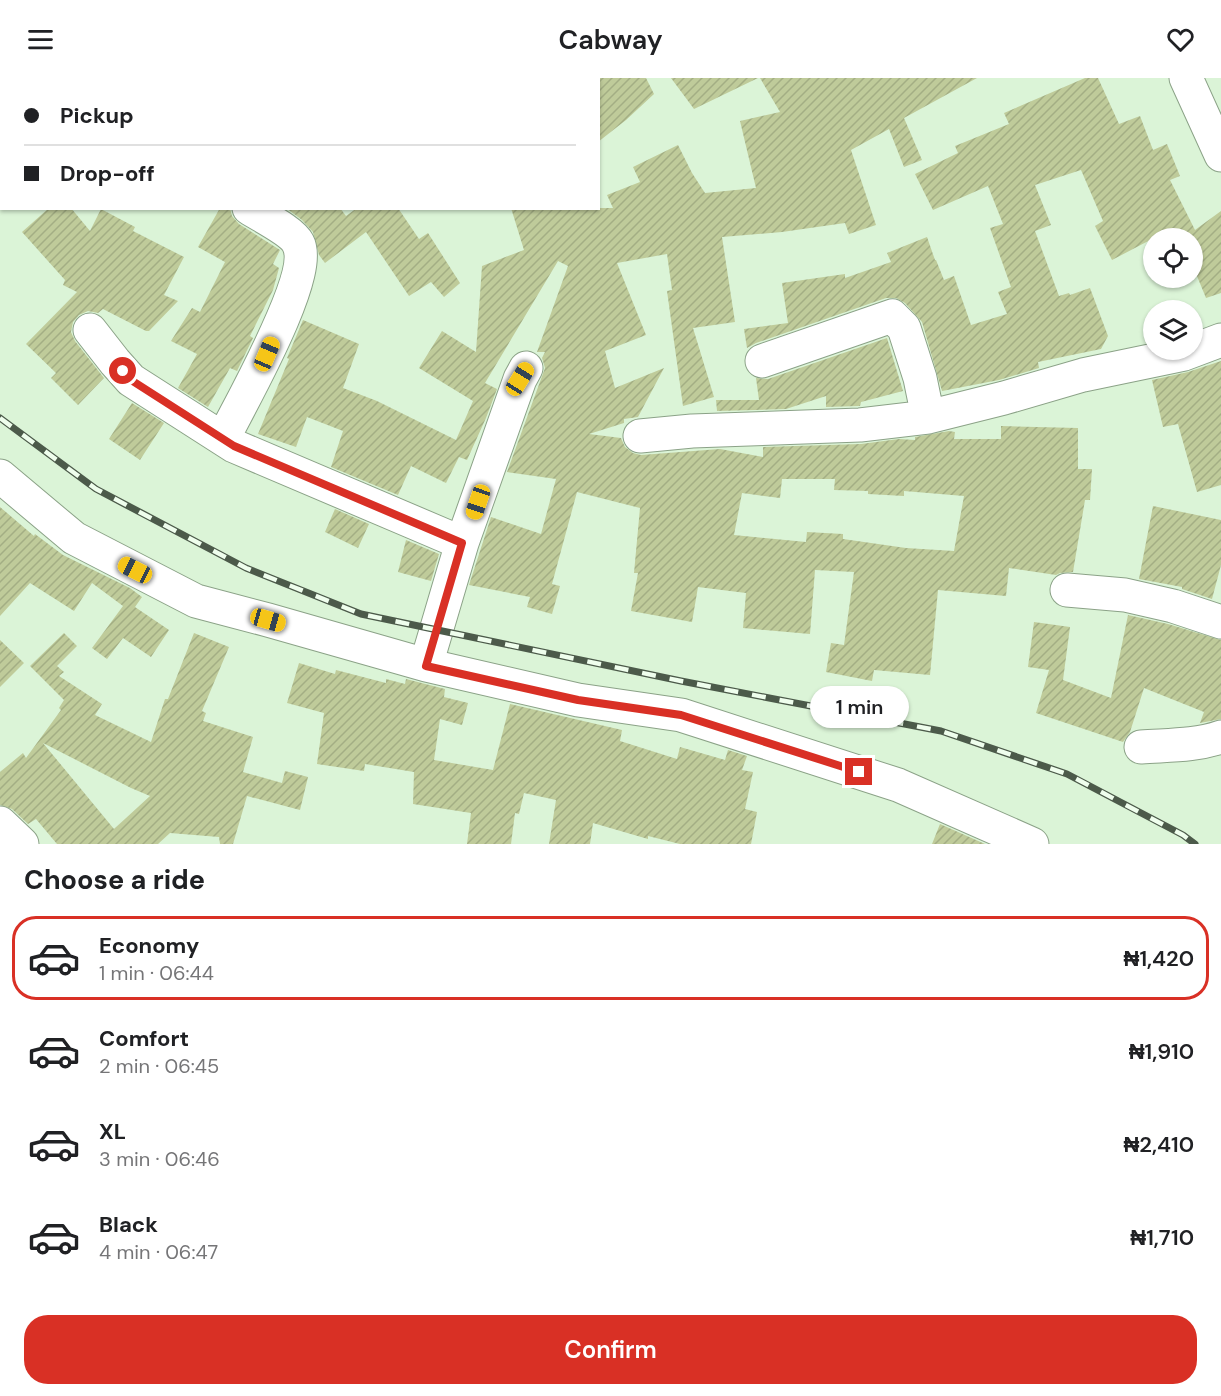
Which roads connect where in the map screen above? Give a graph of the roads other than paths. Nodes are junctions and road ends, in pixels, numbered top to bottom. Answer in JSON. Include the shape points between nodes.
{"nodes":[{"id":1,"x":1186,"y":78,"type":"edge"},
{"id":2,"x":1221,"y":155,"type":"edge"},
{"id":3,"x":252,"y":210,"type":"edge"},
{"id":4,"x":90,"y":330,"type":"dead end"},
{"id":5,"x":1221,"y":340,"type":"edge"},
{"id":6,"x":762,"y":361,"type":"dead end"},
{"id":7,"x":526,"y":368,"type":"dead end"},
{"id":8,"x":928,"y":417,"type":"junction"},
{"id":9,"x":640,"y":436,"type":"dead end"},
{"id":10,"x":223,"y":439,"type":"junction"},
{"id":11,"x":0,"y":476,"type":"edge"},
{"id":12,"x":462,"y":543,"type":"junction"},
{"id":13,"x":1067,"y":590,"type":"dead end"},
{"id":14,"x":1221,"y":622,"type":"edge"},
{"id":15,"x":426,"y":666,"type":"junction"},
{"id":16,"x":1221,"y":737,"type":"edge"},
{"id":17,"x":1141,"y":747,"type":"dead end"},
{"id":18,"x":0,"y":823,"type":"edge"},
{"id":19,"x":22,"y":844,"type":"edge"},
{"id":20,"x":1032,"y":844,"type":"edge"}],
"edges":[{"from":1,"to":2,"type":"street"},
{"from":3,"to":10,"type":"street","via":[[290,234],[301,254],[294,292]]},
{"from":4,"to":10,"type":"street","via":[[131,380]]},
{"from":5,"to":8,"type":"street","via":[[1184,354],[1083,375]]},
{"from":6,"to":8,"type":"street","via":[[892,316],[904,328]]},
{"from":7,"to":12,"type":"street"},
{"from":8,"to":9,"type":"street","via":[[860,425]]},
{"from":10,"to":12,"type":"street"},
{"from":11,"to":15,"type":"street","via":[[74,538],[196,601]]},
{"from":12,"to":15,"type":"street"},
{"from":13,"to":14,"type":"street","via":[[1125,595]]},
{"from":15,"to":20,"type":"street","via":[[578,700],[681,715],[898,785]]},
{"from":16,"to":17,"type":"street"},
{"from":18,"to":19,"type":"street"}]}
